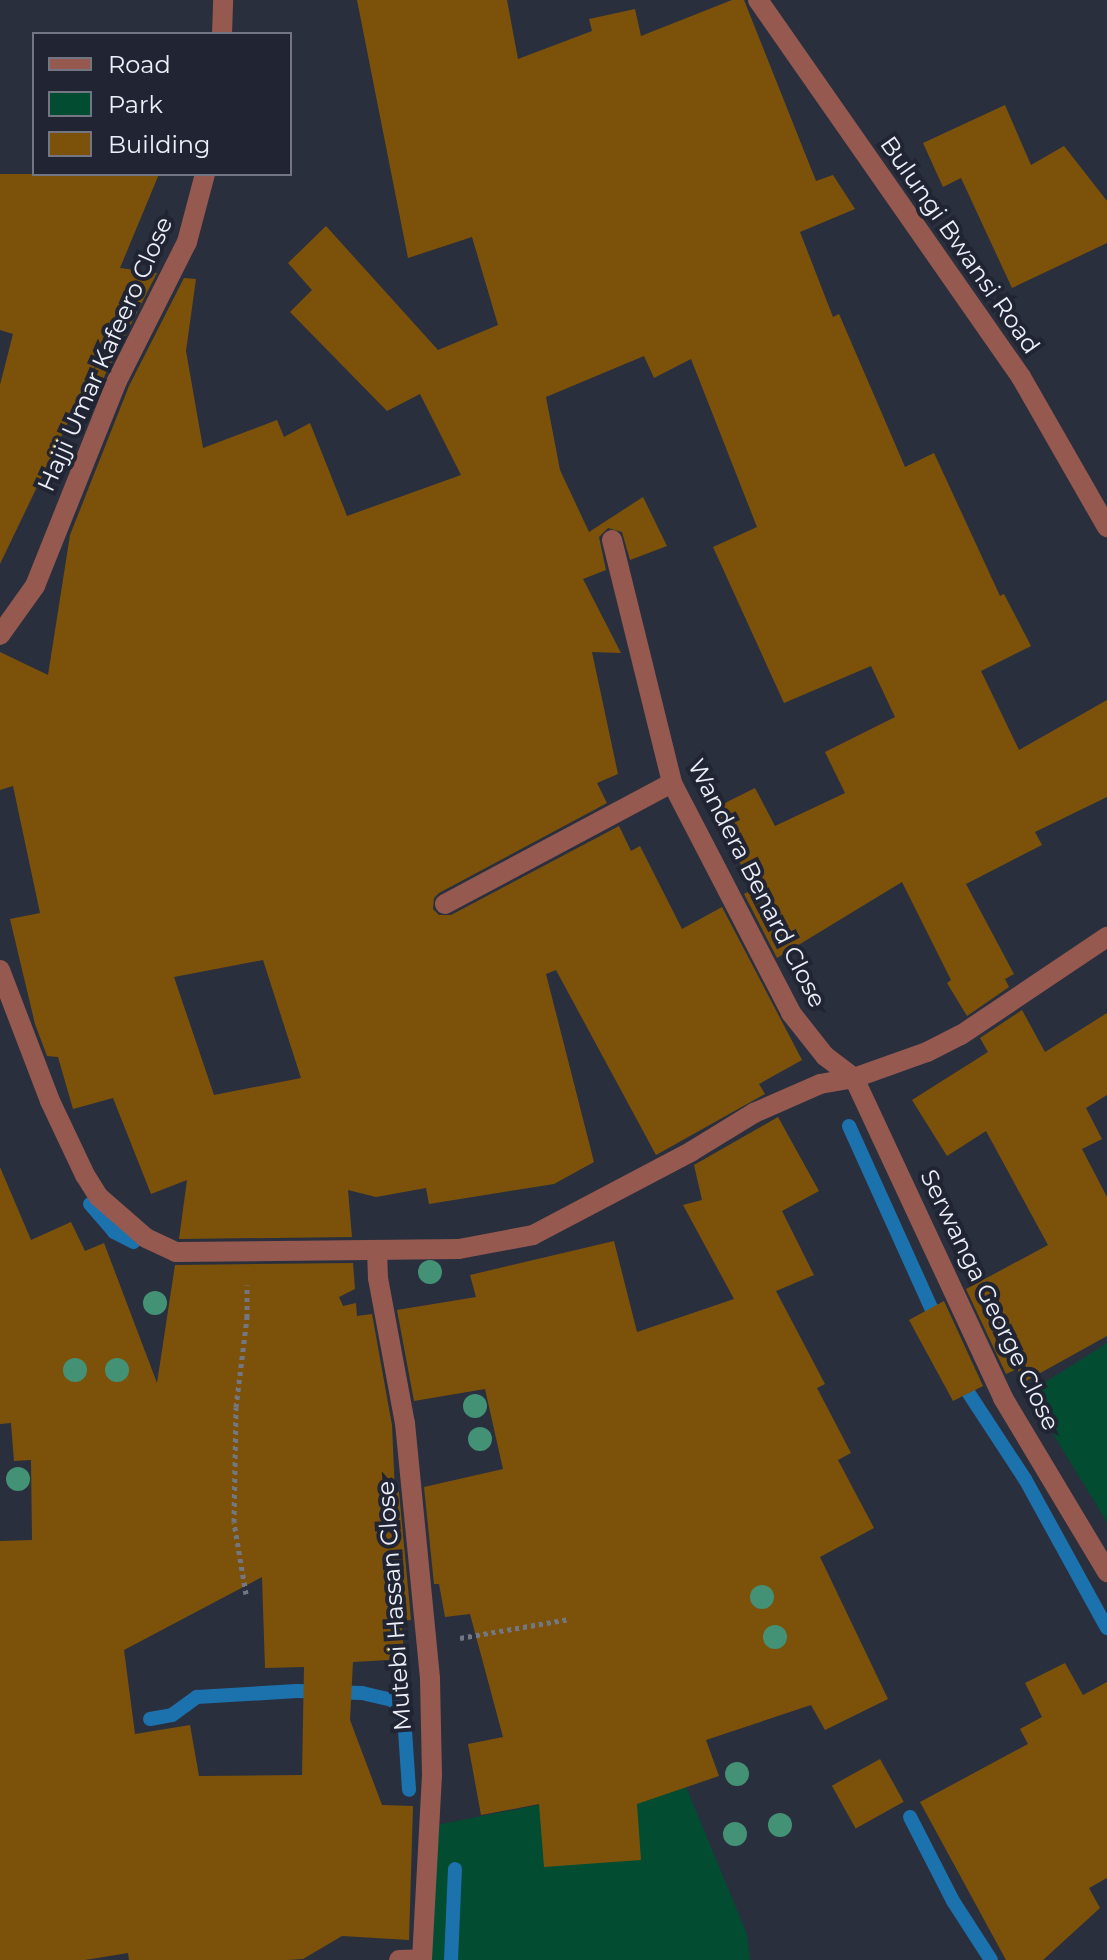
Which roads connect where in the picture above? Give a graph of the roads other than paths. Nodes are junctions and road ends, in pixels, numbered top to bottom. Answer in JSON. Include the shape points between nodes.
{"nodes":[{"id":1,"x":223,"y":0,"type":"edge"},
{"id":2,"x":758,"y":0,"type":"edge"},
{"id":3,"x":222,"y":32,"type":"edge"},
{"id":4,"x":204,"y":176,"type":"edge"},
{"id":5,"x":1107,"y":527,"type":"edge"},
{"id":6,"x":612,"y":540,"type":"dead end"},
{"id":7,"x":0,"y":635,"type":"edge"},
{"id":8,"x":672,"y":783,"type":"junction"},
{"id":9,"x":445,"y":904,"type":"dead end"},
{"id":10,"x":1107,"y":937,"type":"edge"},
{"id":11,"x":0,"y":970,"type":"edge"},
{"id":12,"x":825,"y":1056,"type":"joint"},
{"id":13,"x":854,"y":1078,"type":"junction"},
{"id":14,"x":377,"y":1250,"type":"junction"},
{"id":15,"x":1107,"y":1572,"type":"edge"},
{"id":16,"x":399,"y":1960,"type":"edge"},
{"id":17,"x":422,"y":1960,"type":"edge"}],
"edges":[{"from":1,"to":3,"type":"street"},
{"from":2,"to":5,"type":"street","name":"Bulungi Bwansi Road","via":[[1021,377]]},
{"from":4,"to":7,"type":"street","name":"Hajji Umar Kafeero Close","via":[[187,242],[117,381],[35,586]]},
{"from":6,"to":8,"type":"street","name":"Wandera Benard Close"},
{"from":8,"to":9,"type":"street"},
{"from":8,"to":12,"type":"street","name":"Wandera Benard Close","via":[[791,1013]]},
{"from":10,"to":13,"type":"street","via":[[961,1035]]},
{"from":11,"to":14,"type":"street","via":[[50,1101],[99,1197],[139,1233],[176,1252]]},
{"from":12,"to":13,"type":"street","name":"Serwanga George Close"},
{"from":13,"to":14,"type":"street","via":[[820,1084],[754,1113],[533,1235],[459,1249]]},
{"from":13,"to":15,"type":"street","name":"Serwanga George Close","via":[[1003,1398]]},
{"from":14,"to":17,"type":"street","name":"Mutebi Hassan Close","via":[[405,1423],[425,1645],[432,1775]]},
{"from":16,"to":17,"type":"street"}]}
